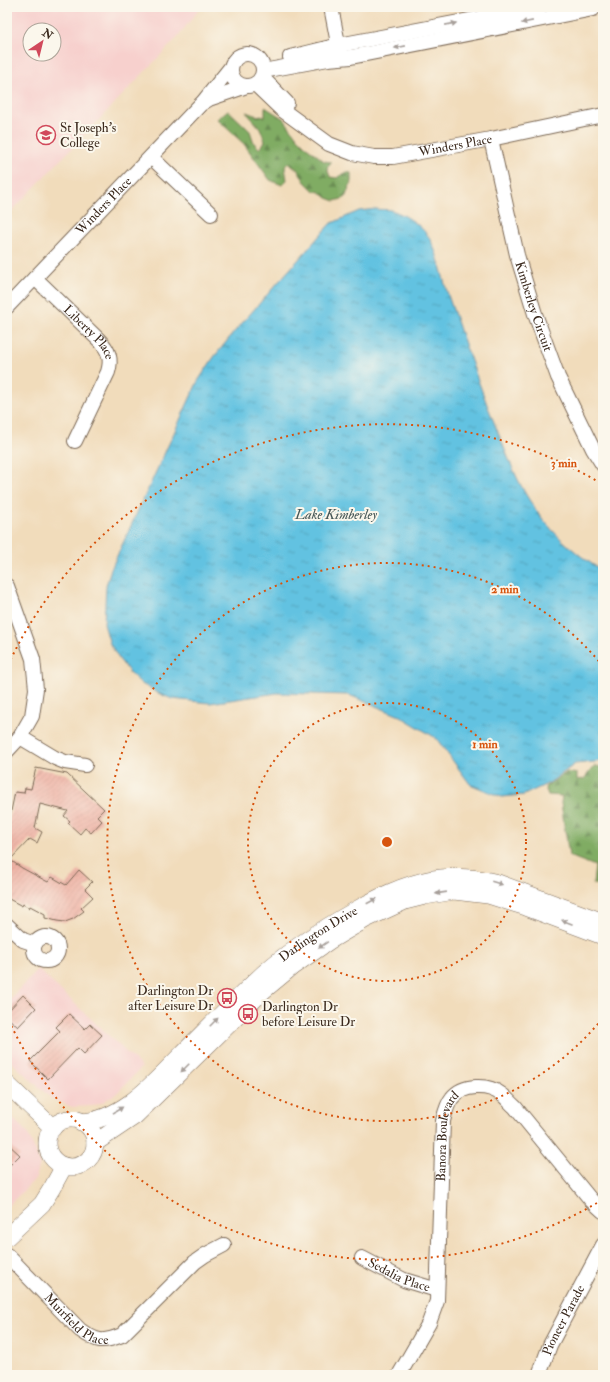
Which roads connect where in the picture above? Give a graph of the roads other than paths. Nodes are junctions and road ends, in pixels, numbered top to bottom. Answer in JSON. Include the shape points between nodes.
{"nodes":[{"id":1,"x":331,"y":7,"type":"edge"},
{"id":2,"x":538,"y":7,"type":"edge"},
{"id":3,"x":596,"y":11,"type":"edge"},
{"id":4,"x":340,"y":51,"type":"junction"},
{"id":5,"x":231,"y":67,"type":"junction"},
{"id":6,"x":258,"y":76,"type":"junction"},
{"id":7,"x":201,"y":105,"type":"junction"},
{"id":8,"x":603,"y":115,"type":"edge"},
{"id":9,"x":491,"y":139,"type":"junction"},
{"id":10,"x":151,"y":157,"type":"junction"},
{"id":11,"x":212,"y":214,"type":"dead end"},
{"id":12,"x":35,"y":278,"type":"junction"},
{"id":13,"x":7,"y":307,"type":"edge"},
{"id":14,"x":75,"y":441,"type":"dead end"},
{"id":15,"x":603,"y":465,"type":"edge"},
{"id":16,"x":7,"y":586,"type":"edge"},
{"id":17,"x":20,"y":737,"type":"junction"},
{"id":18,"x":7,"y":751,"type":"edge"},
{"id":19,"x":85,"y":765,"type":"dead end"},
{"id":20,"x":603,"y":922,"type":"edge"},
{"id":21,"x":7,"y":925,"type":"edge"},
{"id":22,"x":603,"y":936,"type":"edge"},
{"id":23,"x":35,"y":944,"type":"dead end"},
{"id":24,"x":7,"y":1084,"type":"edge"},
{"id":25,"x":82,"y":1122,"type":"junction"},
{"id":26,"x":53,"y":1128,"type":"junction"},
{"id":27,"x":95,"y":1143,"type":"junction"},
{"id":28,"x":64,"y":1166,"type":"junction"},
{"id":29,"x":603,"y":1211,"type":"edge"},
{"id":30,"x":7,"y":1237,"type":"edge"},
{"id":31,"x":224,"y":1245,"type":"dead end"},
{"id":32,"x":603,"y":1245,"type":"edge"},
{"id":33,"x":7,"y":1255,"type":"edge"},
{"id":34,"x":362,"y":1258,"type":"dead end"},
{"id":35,"x":438,"y":1290,"type":"junction"},
{"id":36,"x":399,"y":1375,"type":"edge"},
{"id":37,"x":539,"y":1375,"type":"edge"}],
"edges":[{"from":1,"to":4,"type":"street"},
{"from":4,"to":2,"type":"street","one_way":true},
{"from":3,"to":4,"type":"street","one_way":true},
{"from":4,"to":6,"type":"street"},
{"from":5,"to":6,"type":"street","via":[[231,74],[240,84]]},
{"from":5,"to":6,"type":"street","via":[[236,57],[247,53],[257,57]]},
{"from":5,"to":7,"type":"street","name":"Winders Place"},
{"from":6,"to":7,"type":"street","name":"Winders Place"},
{"from":6,"to":9,"type":"street","name":"Winders Place","via":[[287,103],[312,132],[329,144],[352,154],[393,157]]},
{"from":7,"to":10,"type":"street","name":"Winders Place"},
{"from":8,"to":9,"type":"street","name":"Winders Place"},
{"from":9,"to":15,"type":"street","name":"Kimberley Circuit","via":[[517,255],[535,314],[558,377]]},
{"from":10,"to":11,"type":"street"},
{"from":10,"to":12,"type":"street","name":"Winders Place"},
{"from":12,"to":13,"type":"street","name":"Winders Place"},
{"from":12,"to":14,"type":"street","name":"Liberty Place","via":[[99,340],[110,356],[108,372]]},
{"from":16,"to":17,"type":"street","via":[[33,659],[36,689],[32,716]]},
{"from":17,"to":18,"type":"street"},
{"from":17,"to":19,"type":"street","via":[[55,758]]},
{"from":25,"to":20,"type":"street","name":"Darlington Drive","one_way":true,"via":[[109,1116],[127,1105],[155,1081],[264,973],[306,940],[372,901],[409,885],[440,878],[481,879]]},
{"from":21,"to":23,"type":"street","via":[[23,940]]},
{"from":22,"to":27,"type":"street","name":"Darlington Drive","one_way":true,"via":[[488,895],[454,891],[405,901],[329,941],[293,966],[264,990],[135,1116]]},
{"from":24,"to":26,"type":"street"},
{"from":25,"to":26,"type":"street","via":[[69,1120]]},
{"from":25,"to":27,"type":"street","via":[[91,1131]]},
{"from":26,"to":28,"type":"street","via":[[47,1142],[48,1150],[57,1163]]},
{"from":27,"to":28,"type":"street","via":[[92,1155],[83,1164],[77,1167]]},
{"from":28,"to":30,"type":"street","via":[[42,1204]]},
{"from":29,"to":35,"type":"street","name":"Banora Boulevard","via":[[501,1093],[486,1087],[469,1087],[453,1096],[443,1121]]},
{"from":31,"to":33,"type":"street","name":"Muirfield Place","via":[[196,1262],[122,1335],[107,1341],[92,1338],[80,1330]]},
{"from":32,"to":37,"type":"street","name":"Pioneer Parade","via":[[550,1345]]},
{"from":34,"to":35,"type":"street","name":"Sedalia Place","via":[[404,1280]]},
{"from":35,"to":36,"type":"street","name":"Banora Boulevard","via":[[432,1317]]}]}
